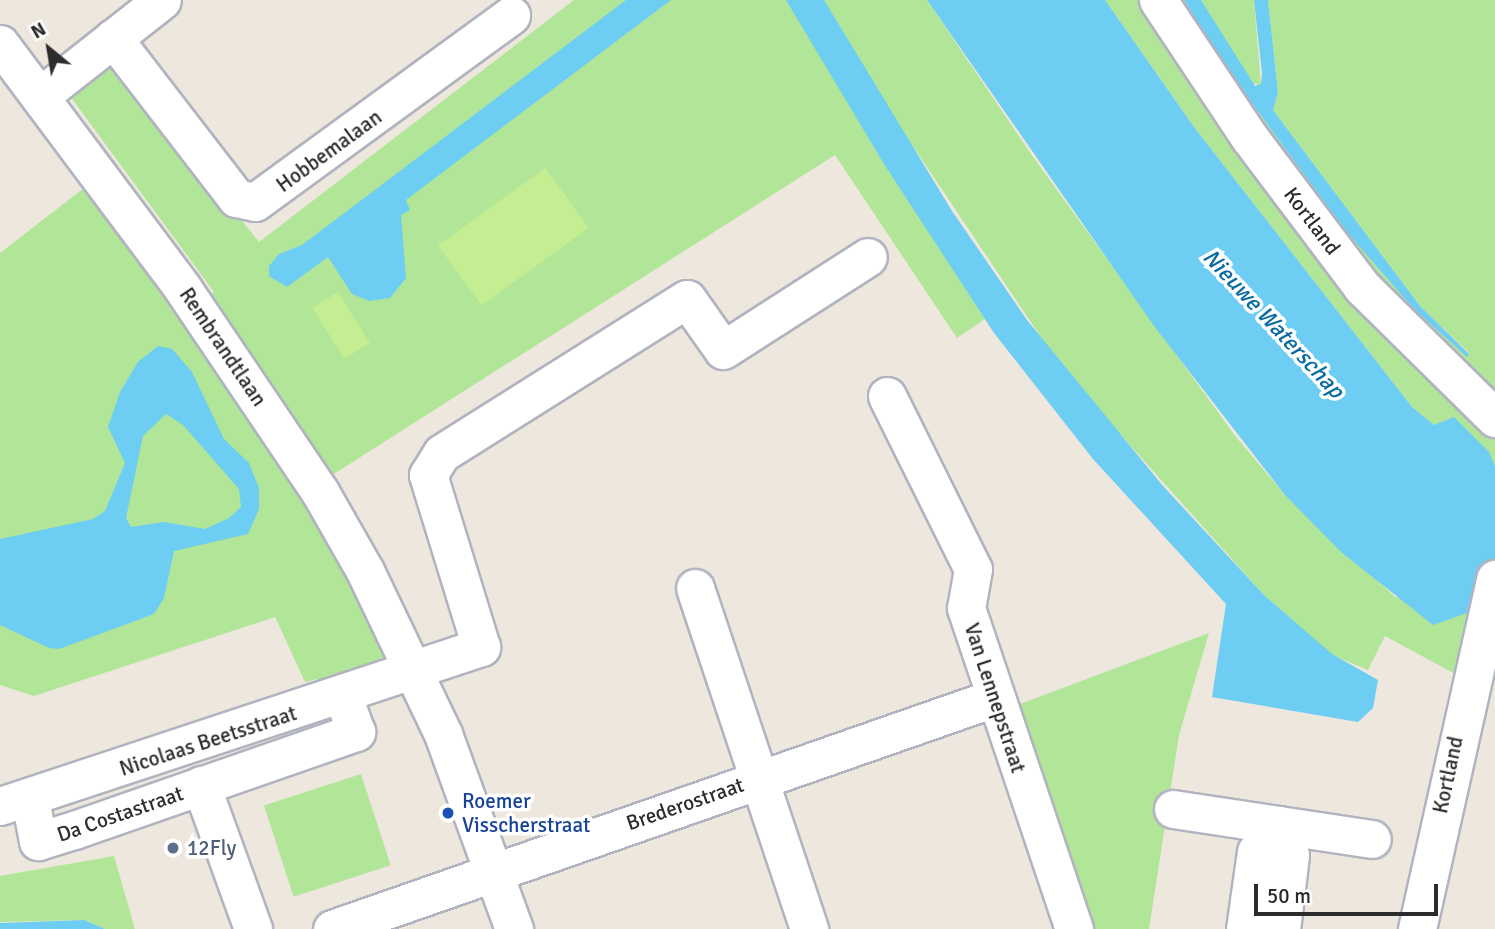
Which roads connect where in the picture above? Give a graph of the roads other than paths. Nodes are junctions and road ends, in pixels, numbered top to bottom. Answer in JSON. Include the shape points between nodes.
{"nodes":[{"id":1,"x":162,"y":0,"type":"edge"},
{"id":2,"x":1157,"y":0,"type":"edge"},
{"id":3,"x":511,"y":15,"type":"dead end"},
{"id":4,"x":113,"y":38,"type":"junction"},
{"id":5,"x":0,"y":44,"type":"edge"},
{"id":6,"x":40,"y":96,"type":"junction"},
{"id":7,"x":868,"y":257,"type":"dead end"},
{"id":8,"x":887,"y":396,"type":"dead end"},
{"id":9,"x":1495,"y":418,"type":"edge"},
{"id":10,"x":1495,"y":579,"type":"edge"},
{"id":11,"x":695,"y":588,"type":"dead end"},
{"id":12,"x":414,"y":670,"type":"junction"},
{"id":13,"x":343,"y":696,"type":"junction"},
{"id":14,"x":994,"y":698,"type":"junction"},
{"id":15,"x":756,"y":779,"type":"junction"},
{"id":16,"x":201,"y":785,"type":"junction"},
{"id":17,"x":15,"y":802,"type":"edge"},
{"id":18,"x":1173,"y":809,"type":"dead end"},
{"id":19,"x":1279,"y":825,"type":"junction"},
{"id":20,"x":1372,"y":839,"type":"dead end"},
{"id":21,"x":494,"y":869,"type":"junction"},
{"id":22,"x":253,"y":929,"type":"edge"},
{"id":23,"x":332,"y":929,"type":"edge"},
{"id":24,"x":514,"y":929,"type":"edge"},
{"id":25,"x":808,"y":929,"type":"edge"},
{"id":26,"x":1074,"y":929,"type":"edge"},
{"id":27,"x":1245,"y":929,"type":"edge"},
{"id":28,"x":1281,"y":929,"type":"edge"},
{"id":29,"x":1417,"y":929,"type":"edge"}],
"edges":[{"from":1,"to":4,"type":"street"},
{"from":2,"to":9,"type":"street","name":"Kortland","via":[[1248,136],[1362,287]]},
{"from":3,"to":4,"type":"street","name":"Hobbemalaan","via":[[255,202],[236,198]]},
{"from":4,"to":6,"type":"street"},
{"from":5,"to":6,"type":"street","name":"Rembrandtlaan"},
{"from":6,"to":12,"type":"street","name":"Rembrandtlaan","via":[[183,289],[320,492]]},
{"from":7,"to":12,"type":"street","via":[[723,349],[687,299],[442,453],[428,475],[481,646]]},
{"from":8,"to":14,"type":"street","name":"Van Lennepstraat","via":[[973,569],[966,608]]},
{"from":10,"to":29,"type":"street","name":"Kortland"},
{"from":11,"to":15,"type":"street","name":"Brederostraat"},
{"from":12,"to":13,"type":"street","name":"Nicolaas Beetsstraat"},
{"from":12,"to":21,"type":"street","name":"Rembrandtlaan"},
{"from":13,"to":16,"type":"street","name":"Da Costastraat","via":[[356,733]]},
{"from":13,"to":17,"type":"street","name":"Nicolaas Beetsstraat"},
{"from":14,"to":15,"type":"street","name":"Brederostraat"},
{"from":14,"to":26,"type":"street","name":"Van Lennepstraat"},
{"from":15,"to":21,"type":"street","name":"Brederostraat"},
{"from":15,"to":25,"type":"street","name":"Brederostraat"},
{"from":16,"to":17,"type":"street","name":"Da Costastraat","via":[[38,841]]},
{"from":16,"to":22,"type":"street","name":"Da Costastraat"},
{"from":18,"to":19,"type":"street"},
{"from":19,"to":20,"type":"street"},
{"from":19,"to":27,"type":"street","via":[[1256,852]]},
{"from":19,"to":28,"type":"street","via":[[1290,855]]},
{"from":21,"to":23,"type":"street","name":"Brederostraat"},
{"from":21,"to":24,"type":"street","name":"Rembrandtlaan"}]}
